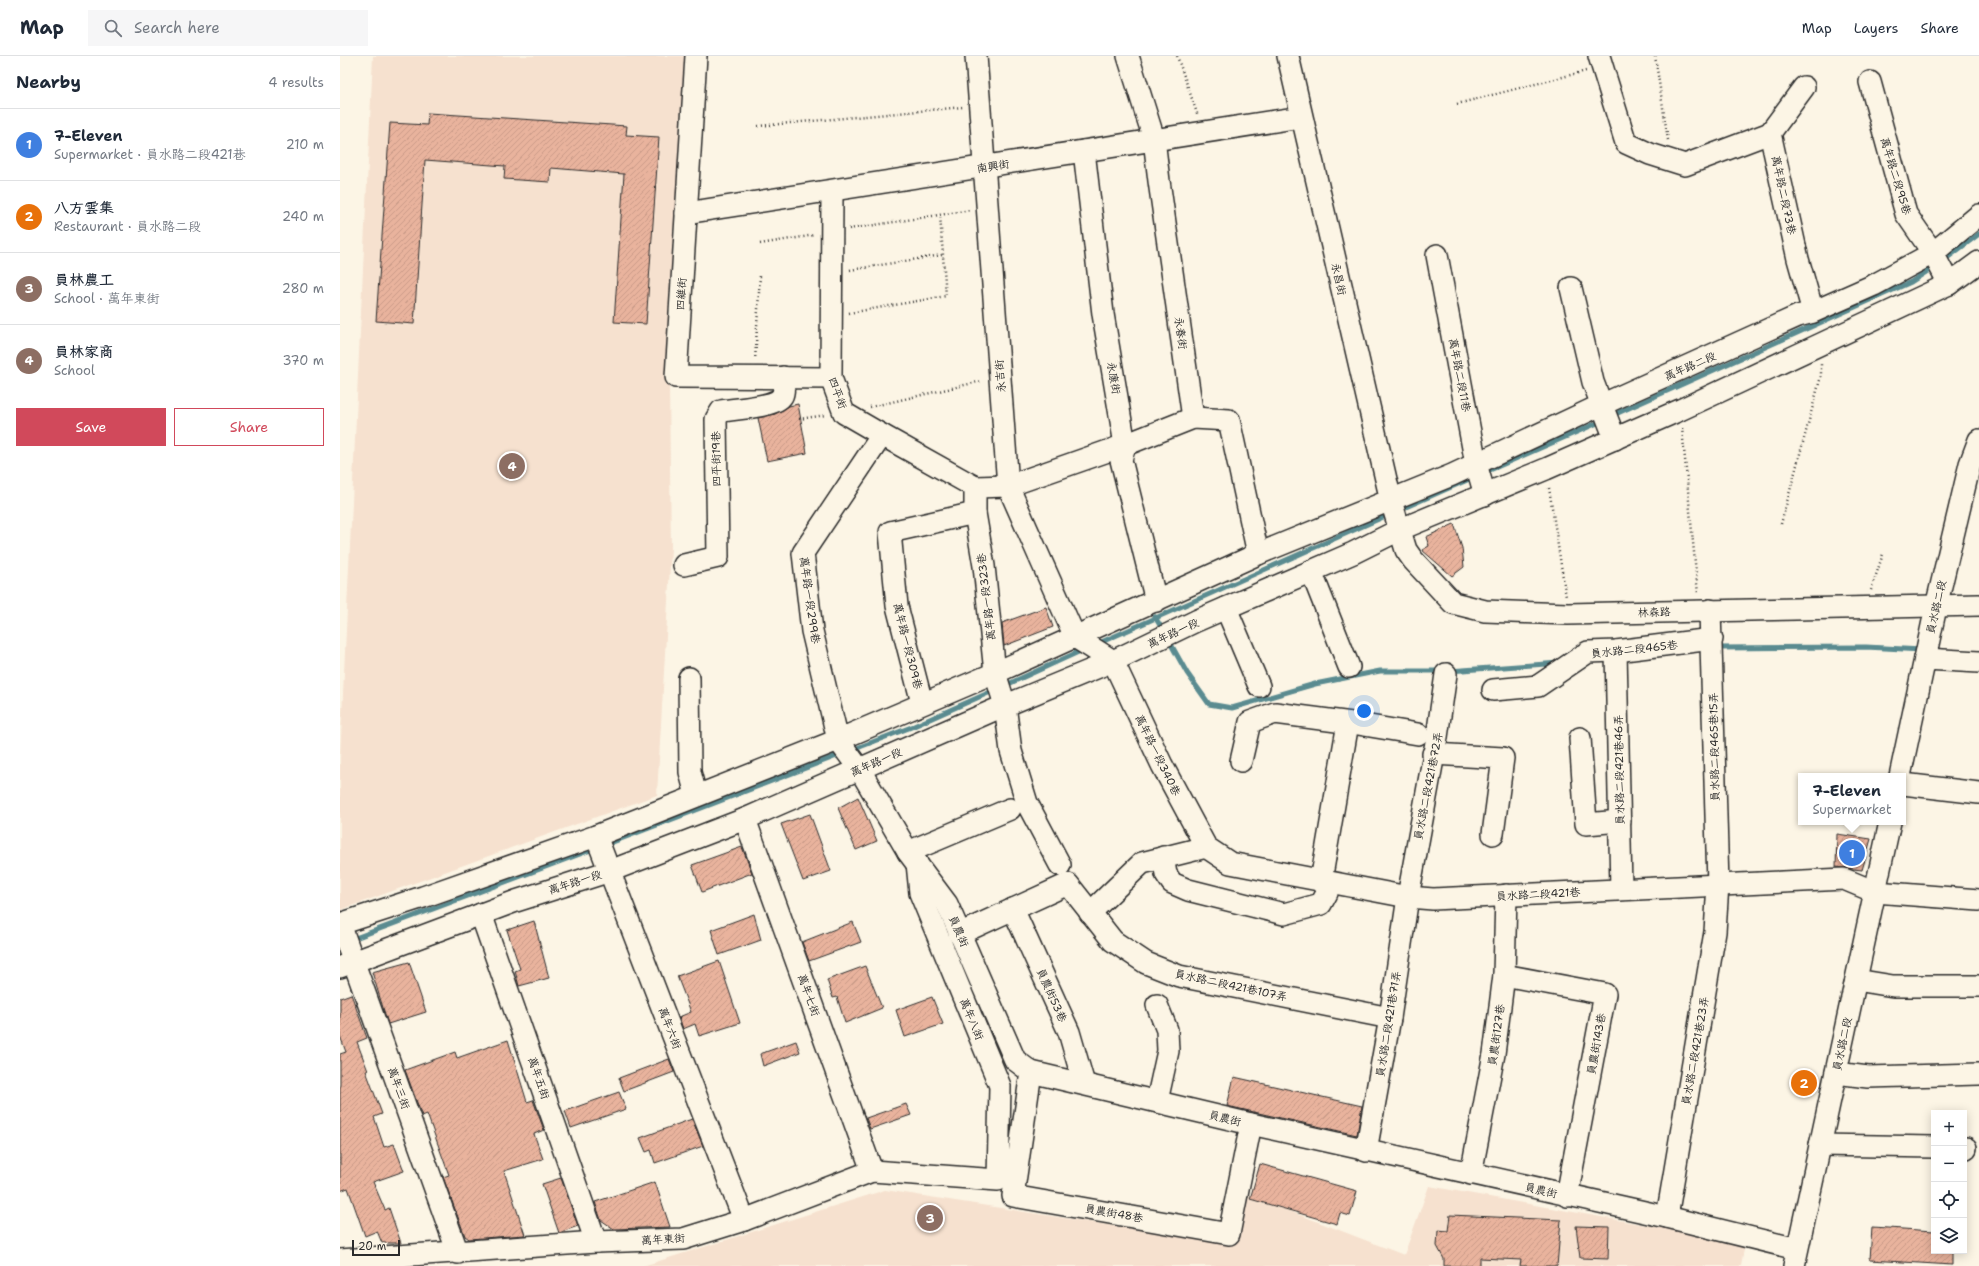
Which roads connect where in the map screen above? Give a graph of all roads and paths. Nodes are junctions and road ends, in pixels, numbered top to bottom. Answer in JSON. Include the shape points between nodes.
{"nodes":[{"id":1,"x":696,"y":56,"type":"edge"},
{"id":2,"x":976,"y":56,"type":"edge"},
{"id":3,"x":1128,"y":56,"type":"edge"},
{"id":4,"x":1177,"y":56,"type":"edge"},
{"id":5,"x":1288,"y":56,"type":"edge"},
{"id":6,"x":1655,"y":56,"type":"edge"},
{"id":7,"x":1600,"y":61,"type":"edge"},
{"id":8,"x":1870,"y":82,"type":"dead end"},
{"id":9,"x":1804,"y":87,"type":"dead end"},
{"id":10,"x":1457,"y":104,"type":"dead end"},
{"id":11,"x":980,"y":106,"type":"junction"},
{"id":12,"x":1301,"y":117,"type":"junction"},
{"id":13,"x":758,"y":126,"type":"dead end"},
{"id":14,"x":1203,"y":131,"type":"junction"},
{"id":15,"x":1770,"y":133,"type":"junction"},
{"id":16,"x":1154,"y":139,"type":"junction"},
{"id":17,"x":1084,"y":151,"type":"junction"},
{"id":18,"x":1671,"y":160,"type":"junction"},
{"id":19,"x":984,"y":167,"type":"junction"},
{"id":20,"x":832,"y":191,"type":"junction"},
{"id":21,"x":987,"y":208,"type":"junction"},
{"id":22,"x":686,"y":213,"type":"junction"},
{"id":23,"x":940,"y":215,"type":"junction"},
{"id":24,"x":1979,"y":215,"type":"edge"},
{"id":25,"x":832,"y":232,"type":"junction"},
{"id":26,"x":760,"y":244,"type":"dead end"},
{"id":27,"x":1933,"y":253,"type":"junction"},
{"id":28,"x":942,"y":255,"type":"junction"},
{"id":29,"x":1438,"y":255,"type":"dead end"},
{"id":30,"x":1979,"y":262,"type":"edge"},
{"id":31,"x":832,"y":273,"type":"junction"},
{"id":32,"x":760,"y":276,"type":"dead end"},
{"id":33,"x":1949,"y":284,"type":"junction"},
{"id":34,"x":1571,"y":288,"type":"dead end"},
{"id":35,"x":1813,"y":312,"type":"junction"},
{"id":36,"x":831,"y":316,"type":"junction"},
{"id":37,"x":1815,"y":346,"type":"junction"},
{"id":38,"x":1000,"y":376,"type":"junction"},
{"id":39,"x":755,"y":377,"type":"junction"},
{"id":40,"x":783,"y":377,"type":"junction"},
{"id":41,"x":831,"y":378,"type":"junction"},
{"id":42,"x":1601,"y":405,"type":"junction"},
{"id":43,"x":1680,"y":410,"type":"junction"},
{"id":44,"x":844,"y":413,"type":"junction"},
{"id":45,"x":1193,"y":418,"type":"junction"},
{"id":46,"x":799,"y":419,"type":"dead end"},
{"id":47,"x":882,"y":435,"type":"junction"},
{"id":48,"x":1615,"y":438,"type":"junction"},
{"id":49,"x":1979,"y":440,"type":"edge"},
{"id":50,"x":1125,"y":445,"type":"junction"},
{"id":51,"x":1476,"y":464,"type":"junction"},
{"id":52,"x":1546,"y":469,"type":"junction"},
{"id":53,"x":1008,"y":486,"type":"junction"},
{"id":54,"x":976,"y":487,"type":"junction"},
{"id":55,"x":1485,"y":495,"type":"junction"},
{"id":56,"x":1391,"y":501,"type":"junction"},
{"id":57,"x":975,"y":513,"type":"junction"},
{"id":58,"x":1781,"y":524,"type":"dead end"},
{"id":59,"x":1401,"y":529,"type":"junction"},
{"id":60,"x":1258,"y":554,"type":"junction"},
{"id":61,"x":1883,"y":554,"type":"dead end"},
{"id":62,"x":684,"y":565,"type":"dead end"},
{"id":63,"x":1311,"y":572,"type":"junction"},
{"id":64,"x":1156,"y":601,"type":"junction"},
{"id":65,"x":1979,"y":605,"type":"edge"},
{"id":66,"x":1936,"y":606,"type":"junction"},
{"id":67,"x":1226,"y":608,"type":"junction"},
{"id":68,"x":1865,"y":608,"type":"junction"},
{"id":69,"x":1705,"y":610,"type":"junction"},
{"id":70,"x":1568,"y":614,"type":"junction"},
{"id":71,"x":1075,"y":637,"type":"junction"},
{"id":72,"x":1712,"y":639,"type":"junction"},
{"id":73,"x":1616,"y":651,"type":"junction"},
{"id":74,"x":1924,"y":659,"type":"junction"},
{"id":75,"x":1113,"y":661,"type":"junction"},
{"id":76,"x":1979,"y":662,"type":"edge"},
{"id":77,"x":1349,"y":666,"type":"dead end"},
{"id":78,"x":995,"y":673,"type":"junction"},
{"id":79,"x":1446,"y":674,"type":"dead end"},
{"id":80,"x":690,"y":678,"type":"dead end"},
{"id":81,"x":1259,"y":686,"type":"dead end"},
{"id":82,"x":1493,"y":690,"type":"dead end"},
{"id":83,"x":922,"y":703,"type":"junction"},
{"id":84,"x":1005,"y":706,"type":"junction"},
{"id":85,"x":1348,"y":723,"type":"junction"},
{"id":86,"x":1418,"y":734,"type":"dead end"},
{"id":87,"x":1580,"y":738,"type":"dead end"},
{"id":88,"x":838,"y":740,"type":"junction"},
{"id":89,"x":1433,"y":754,"type":"junction"},
{"id":90,"x":1241,"y":761,"type":"dead end"},
{"id":91,"x":860,"y":770,"type":"junction"},
{"id":92,"x":1901,"y":773,"type":"edge"},
{"id":93,"x":1906,"y":784,"type":"edge"},
{"id":94,"x":1979,"y":793,"type":"edge"},
{"id":95,"x":696,"y":795,"type":"junction"},
{"id":96,"x":1010,"y":809,"type":"dead end"},
{"id":97,"x":745,"y":819,"type":"junction"},
{"id":98,"x":1620,"y":821,"type":"junction"},
{"id":99,"x":1889,"y":825,"type":"edge"},
{"id":100,"x":1493,"y":834,"type":"dead end"},
{"id":101,"x":596,"y":836,"type":"junction"},
{"id":102,"x":1206,"y":847,"type":"junction"},
{"id":103,"x":1162,"y":857,"type":"junction"},
{"id":104,"x":912,"y":858,"type":"junction"},
{"id":105,"x":610,"y":872,"type":"junction"},
{"id":106,"x":1064,"y":875,"type":"junction"},
{"id":107,"x":1321,"y":881,"type":"junction"},
{"id":108,"x":1718,"y":884,"type":"junction"},
{"id":109,"x":1621,"y":890,"type":"junction"},
{"id":110,"x":1875,"y":892,"type":"junction"},
{"id":111,"x":1506,"y":895,"type":"junction"},
{"id":112,"x":1408,"y":897,"type":"junction"},
{"id":113,"x":1979,"y":900,"type":"edge"},
{"id":114,"x":1013,"y":909,"type":"junction"},
{"id":115,"x":1090,"y":913,"type":"junction"},
{"id":116,"x":481,"y":914,"type":"junction"},
{"id":117,"x":340,"y":924,"type":"edge"},
{"id":118,"x":959,"y":934,"type":"junction"},
{"id":119,"x":347,"y":965,"type":"edge"},
{"id":120,"x":1504,"y":976,"type":"junction"},
{"id":121,"x":1856,"y":980,"type":"junction"},
{"id":122,"x":1979,"y":986,"type":"edge"},
{"id":123,"x":1157,"y":1005,"type":"dead end"},
{"id":124,"x":1390,"y":1018,"type":"junction"},
{"id":125,"x":1031,"y":1072,"type":"junction"},
{"id":126,"x":1836,"y":1073,"type":"junction"},
{"id":127,"x":1979,"y":1074,"type":"edge"},
{"id":128,"x":1084,"y":1084,"type":"junction"},
{"id":129,"x":1157,"y":1101,"type":"junction"},
{"id":130,"x":1251,"y":1124,"type":"junction"},
{"id":131,"x":1820,"y":1145,"type":"junction"},
{"id":132,"x":1931,"y":1147,"type":"edge"},
{"id":133,"x":1366,"y":1151,"type":"junction"},
{"id":134,"x":872,"y":1171,"type":"junction"},
{"id":135,"x":1471,"y":1174,"type":"junction"},
{"id":136,"x":998,"y":1180,"type":"joint"},
{"id":137,"x":1567,"y":1196,"type":"junction"},
{"id":138,"x":1667,"y":1217,"type":"junction"},
{"id":139,"x":744,"y":1220,"type":"junction"},
{"id":140,"x":596,"y":1242,"type":"junction"},
{"id":141,"x":458,"y":1253,"type":"junction"},
{"id":142,"x":1795,"y":1258,"type":"edge"},
{"id":143,"x":340,"y":1260,"type":"edge"}],
"edges":[{"from":1,"to":22,"type":"street","name":"四維街"},
{"from":2,"to":11,"type":"street","name":"永吉街"},
{"from":3,"to":16,"type":"street","name":"永春街"},
{"from":4,"to":14,"type":"path"},
{"from":5,"to":12,"type":"street","name":"永昌街"},
{"from":6,"to":18,"type":"path"},
{"from":7,"to":10,"type":"path"},
{"from":7,"to":18,"type":"street","via":[[1626,143]]},
{"from":8,"to":27,"type":"street","name":"萬年路二段95巷","via":[[1906,214]]},
{"from":9,"to":15,"type":"street"},
{"from":11,"to":13,"type":"path"},
{"from":11,"to":19,"type":"street","name":"永吉街"},
{"from":12,"to":14,"type":"street","name":"南興街"},
{"from":12,"to":56,"type":"street","name":"永昌街"},
{"from":14,"to":16,"type":"street","name":"南興街"},
{"from":15,"to":18,"type":"street","via":[[1685,165]]},
{"from":15,"to":35,"type":"street","name":"萬年路二段73巷","via":[[1798,259]]},
{"from":16,"to":17,"type":"street","name":"南興街"},
{"from":16,"to":45,"type":"street","name":"永春街"},
{"from":17,"to":19,"type":"street","name":"南興街"},
{"from":17,"to":50,"type":"street","name":"永康街","via":[[1103,314]]},
{"from":19,"to":20,"type":"street","name":"南興街"},
{"from":19,"to":21,"type":"street","name":"永吉街"},
{"from":20,"to":22,"type":"street","name":"南興街"},
{"from":20,"to":25,"type":"street","name":"四平街"},
{"from":21,"to":23,"type":"path"},
{"from":21,"to":38,"type":"street","name":"永吉街"},
{"from":22,"to":39,"type":"street","name":"四維街","via":[[676,376]]},
{"from":23,"to":25,"type":"path"},
{"from":23,"to":28,"type":"path"},
{"from":24,"to":27,"type":"street","name":"萬年路二段"},
{"from":25,"to":26,"type":"path"},
{"from":25,"to":31,"type":"street","name":"四平街"},
{"from":27,"to":33,"type":"street","name":"萬年路二段95巷"},
{"from":27,"to":35,"type":"street","name":"萬年路二段","via":[[1874,286]]},
{"from":28,"to":31,"type":"path"},
{"from":28,"to":36,"type":"path","via":[[946,296]]},
{"from":29,"to":51,"type":"street","name":"萬年路二段11巷"},
{"from":30,"to":33,"type":"street"},
{"from":31,"to":36,"type":"street","name":"四平街"},
{"from":32,"to":39,"type":"path"},
{"from":33,"to":37,"type":"street"},
{"from":34,"to":42,"type":"street","via":[[1593,382]]},
{"from":35,"to":42,"type":"street","name":"萬年路二段","via":[[1798,316]]},
{"from":36,"to":41,"type":"street","name":"四平街"},
{"from":37,"to":43,"type":"street"},
{"from":37,"to":58,"type":"path","via":[[1821,365],[1821,376]]},
{"from":38,"to":44,"type":"path"},
{"from":38,"to":53,"type":"street","name":"永吉街"},
{"from":39,"to":40,"type":"street","name":"四維街"},
{"from":40,"to":41,"type":"street","name":"四維街"},
{"from":40,"to":62,"type":"street","name":"四平街19巷","via":[[782,397],[774,403],[721,411],[716,419],[718,557]]},
{"from":41,"to":44,"type":"street","name":"四平街"},
{"from":42,"to":48,"type":"street"},
{"from":42,"to":51,"type":"street","name":"萬年路二段"},
{"from":43,"to":48,"type":"street"},
{"from":43,"to":69,"type":"path"},
{"from":44,"to":46,"type":"path"},
{"from":44,"to":47,"type":"street","name":"四平街"},
{"from":45,"to":50,"type":"street"},
{"from":45,"to":60,"type":"street","via":[[1228,420]]},
{"from":47,"to":54,"type":"street","name":"四平街"},
{"from":47,"to":88,"type":"street","name":"萬年路一段299巷","via":[[802,553],[812,631]]},
{"from":48,"to":52,"type":"street"},
{"from":49,"to":66,"type":"street","name":"員水路二段","via":[[1970,464]]},
{"from":50,"to":53,"type":"street"},
{"from":50,"to":64,"type":"street","name":"永康街","via":[[1121,460]]},
{"from":51,"to":55,"type":"street","name":"萬年路二段11巷"},
{"from":51,"to":56,"type":"street","name":"萬年路二段"},
{"from":52,"to":55,"type":"street"},
{"from":52,"to":70,"type":"path"},
{"from":53,"to":54,"type":"street"},
{"from":53,"to":71,"type":"street","name":"永吉街"},
{"from":54,"to":57,"type":"street","name":"萬年路一段323巷"},
{"from":55,"to":59,"type":"street"},
{"from":56,"to":59,"type":"street","name":"林森路"},
{"from":56,"to":60,"type":"street"},
{"from":57,"to":78,"type":"street","name":"萬年路一段323巷","via":[[984,566]]},
{"from":57,"to":83,"type":"street","name":"萬年路一段309巷","via":[[890,532],[897,606]]},
{"from":59,"to":63,"type":"street","name":"萬年路一段"},
{"from":59,"to":70,"type":"street","name":"林森路","via":[[1406,550],[1413,560],[1453,603],[1485,611]]},
{"from":60,"to":64,"type":"street"},
{"from":61,"to":68,"type":"path"},
{"from":63,"to":67,"type":"street","name":"萬年路一段"},
{"from":63,"to":77,"type":"street"},
{"from":64,"to":71,"type":"street"},
{"from":65,"to":66,"type":"street","name":"林森路"},
{"from":66,"to":68,"type":"street","name":"林森路"},
{"from":66,"to":74,"type":"street","name":"員水路二段"},
{"from":67,"to":75,"type":"street","name":"萬年路一段"},
{"from":67,"to":81,"type":"street"},
{"from":68,"to":69,"type":"street","name":"林森路"},
{"from":69,"to":70,"type":"street","name":"林森路"},
{"from":69,"to":72,"type":"street","name":"員水路二段465巷15弄"},
{"from":71,"to":75,"type":"street"},
{"from":71,"to":78,"type":"street"},
{"from":72,"to":73,"type":"street","name":"員水路二段465巷"},
{"from":72,"to":108,"type":"street","name":"員水路二段465巷15弄"},
{"from":73,"to":82,"type":"street","name":"員水路二段465巷","via":[[1588,652],[1538,686]]},
{"from":73,"to":98,"type":"street","name":"員水路二段421巷46弄"},
{"from":74,"to":76,"type":"street"},
{"from":74,"to":92,"type":"street","name":"員水路二段"},
{"from":75,"to":84,"type":"street","name":"萬年路一段"},
{"from":75,"to":102,"type":"street","name":"萬年路一段340巷","via":[[1162,766]]},
{"from":78,"to":83,"type":"street"},
{"from":78,"to":84,"type":"street","name":"萬年路一段323巷"},
{"from":79,"to":89,"type":"street","name":"員水路二段421巷72弄"},
{"from":80,"to":95,"type":"street","via":[[690,772]]},
{"from":83,"to":88,"type":"street"},
{"from":84,"to":91,"type":"street","name":"萬年路一段"},
{"from":84,"to":106,"type":"street","name":"萬年路一段323巷","via":[[1011,751],[1027,803]]},
{"from":85,"to":86,"type":"street"},
{"from":85,"to":90,"type":"street","via":[[1276,713],[1250,722]]},
{"from":85,"to":107,"type":"street"},
{"from":87,"to":98,"type":"street","via":[[1586,824]]},
{"from":88,"to":91,"type":"street","name":"員農街"},
{"from":88,"to":95,"type":"street"},
{"from":89,"to":100,"type":"street","via":[[1503,758]]},
{"from":89,"to":112,"type":"street","name":"員水路二段421巷72弄"},
{"from":91,"to":97,"type":"street","name":"萬年路一段"},
{"from":91,"to":104,"type":"street","name":"員農街"},
{"from":93,"to":94,"type":"street"},
{"from":95,"to":101,"type":"street"},
{"from":96,"to":104,"type":"street"},
{"from":97,"to":105,"type":"street","name":"萬年路一段"},
{"from":97,"to":134,"type":"street","name":"萬年七街"},
{"from":98,"to":109,"type":"street","name":"員水路二段421巷46弄"},
{"from":99,"to":110,"type":"street","name":"員水路二段"},
{"from":101,"to":105,"type":"street","name":"萬年六街"},
{"from":101,"to":117,"type":"street"},
{"from":102,"to":103,"type":"street"},
{"from":102,"to":107,"type":"street","name":"員水路二段421巷","via":[[1230,863]]},
{"from":103,"to":107,"type":"street","via":[[1166,874],[1172,883],[1188,890],[1284,914],[1321,904],[1327,887]]},
{"from":103,"to":115,"type":"street","via":[[1142,863]]},
{"from":104,"to":118,"type":"street","name":"員農街","via":[[947,904]]},
{"from":104,"to":136,"type":"street","name":"萬年八街","via":[[920,893],[1000,1086]]},
{"from":105,"to":116,"type":"street","name":"萬年路一段"},
{"from":105,"to":139,"type":"street","name":"萬年六街"},
{"from":106,"to":114,"type":"street"},
{"from":106,"to":115,"type":"street","name":"員水路二段421巷107弄"},
{"from":107,"to":112,"type":"street","name":"員水路二段421巷"},
{"from":108,"to":109,"type":"street","name":"員水路二段421巷"},
{"from":108,"to":110,"type":"street","name":"員水路二段421巷","via":[[1844,879]]},
{"from":108,"to":138,"type":"street","name":"員水路二段421巷23弄","via":[[1715,932]]},
{"from":109,"to":111,"type":"street","name":"員水路二段421巷"},
{"from":110,"to":113,"type":"street","name":"員水路二段421巷"},
{"from":110,"to":121,"type":"street","name":"員水路二段"},
{"from":111,"to":112,"type":"street","name":"員水路二段421巷","via":[[1434,899]]},
{"from":111,"to":120,"type":"street","name":"員農街127巷"},
{"from":112,"to":124,"type":"street","name":"員水路二段421巷71弄"},
{"from":114,"to":118,"type":"street"},
{"from":114,"to":128,"type":"street","name":"員農街53巷","via":[[1069,1032]]},
{"from":115,"to":124,"type":"street","name":"員水路二段421巷107弄","via":[[1113,941],[1146,963],[1179,976]]},
{"from":116,"to":119,"type":"street","name":"萬年路一段"},
{"from":116,"to":140,"type":"street","name":"萬年五街"},
{"from":117,"to":119,"type":"street","name":"萬年三街"},
{"from":118,"to":125,"type":"street","name":"員農街","via":[[1015,1060]]},
{"from":119,"to":141,"type":"street","name":"萬年三街"},
{"from":120,"to":135,"type":"street","name":"員農街127巷","via":[[1494,1054]]},
{"from":120,"to":137,"type":"street","name":"員農街143巷","via":[[1605,994]]},
{"from":121,"to":122,"type":"street","via":[[1893,986]]},
{"from":121,"to":126,"type":"street","name":"員水路二段"},
{"from":123,"to":129,"type":"street","via":[[1167,1030],[1168,1051]]},
{"from":124,"to":133,"type":"street","name":"員水路二段421巷71弄"},
{"from":125,"to":128,"type":"street","name":"員農街"},
{"from":125,"to":130,"type":"street","name":"員農街48巷","via":[[1013,1196],[1229,1234]]},
{"from":126,"to":127,"type":"street","via":[[1868,1077]]},
{"from":126,"to":131,"type":"street","name":"員水路二段"},
{"from":128,"to":129,"type":"street","name":"員農街"},
{"from":129,"to":130,"type":"street","name":"員農街"},
{"from":130,"to":133,"type":"street","name":"員農街"},
{"from":131,"to":132,"type":"street"},
{"from":131,"to":142,"type":"street","name":"員水路二段"},
{"from":133,"to":135,"type":"street","name":"員農街"},
{"from":134,"to":136,"type":"street","name":"萬年東街"},
{"from":134,"to":139,"type":"street","name":"萬年東街"},
{"from":135,"to":137,"type":"street","name":"員農街"},
{"from":137,"to":138,"type":"street","name":"員農街"},
{"from":138,"to":142,"type":"street","name":"員農街"},
{"from":139,"to":140,"type":"street","name":"萬年東街","via":[[683,1239]]},
{"from":140,"to":141,"type":"street","name":"萬年東街"},
{"from":141,"to":143,"type":"street","name":"萬年東街"}]}
